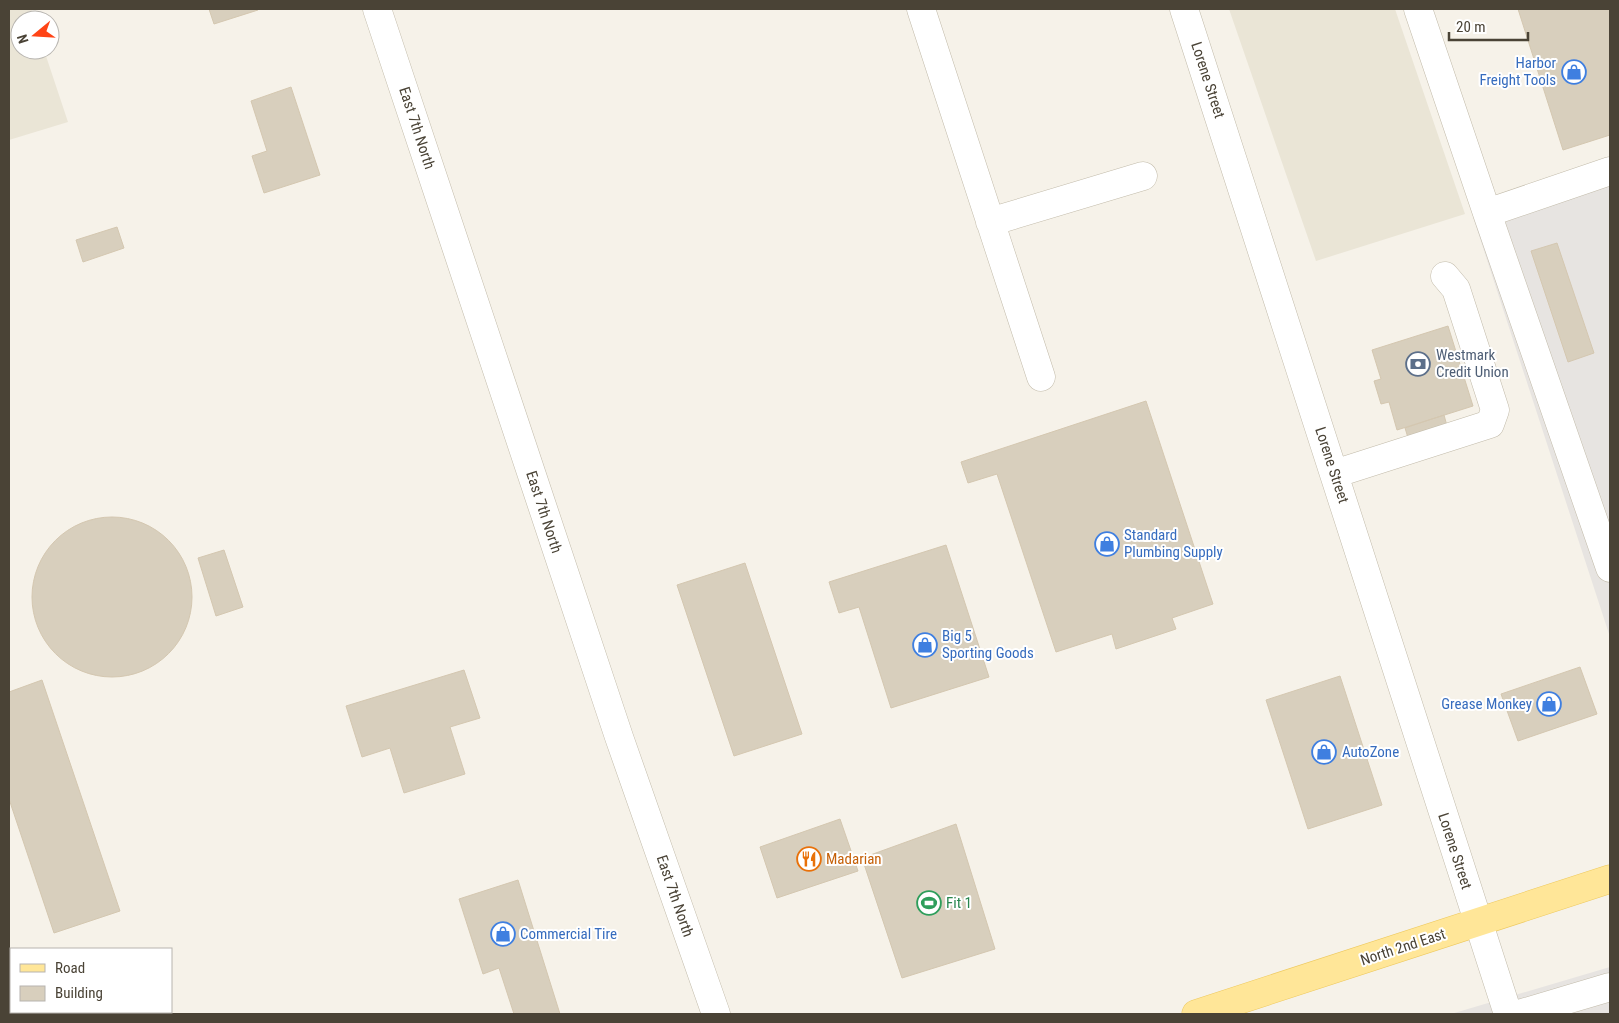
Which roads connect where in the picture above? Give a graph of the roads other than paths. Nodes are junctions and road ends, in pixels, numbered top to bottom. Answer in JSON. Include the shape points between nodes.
{"nodes":[{"id":1,"x":377,"y":9,"type":"edge"},
{"id":2,"x":921,"y":9,"type":"edge"},
{"id":3,"x":1184,"y":9,"type":"edge"},
{"id":4,"x":1418,"y":9,"type":"edge"},
{"id":5,"x":1610,"y":171,"type":"edge"},
{"id":6,"x":1143,"y":176,"type":"dead end"},
{"id":7,"x":1486,"y":213,"type":"junction"},
{"id":8,"x":990,"y":222,"type":"junction"},
{"id":9,"x":1445,"y":276,"type":"dead end"},
{"id":10,"x":1041,"y":377,"type":"dead end"},
{"id":11,"x":1334,"y":474,"type":"junction"},
{"id":12,"x":1610,"y":568,"type":"edge"},
{"id":13,"x":1610,"y":879,"type":"edge"},
{"id":14,"x":1478,"y":922,"type":"junction"},
{"id":15,"x":1610,"y":987,"type":"edge"},
{"id":16,"x":716,"y":1014,"type":"edge"},
{"id":17,"x":1196,"y":1014,"type":"edge"},
{"id":18,"x":1508,"y":1014,"type":"edge"},
{"id":19,"x":1519,"y":1014,"type":"edge"}],
"edges":[{"from":1,"to":16,"type":"street","name":"East 7th North","via":[[619,736]]},
{"from":2,"to":8,"type":"street"},
{"from":3,"to":11,"type":"street","name":"Lorene Street"},
{"from":4,"to":7,"type":"street"},
{"from":5,"to":7,"type":"street"},
{"from":6,"to":8,"type":"street"},
{"from":7,"to":12,"type":"street"},
{"from":8,"to":10,"type":"street"},
{"from":9,"to":11,"type":"street","via":[[1456,289],[1495,410],[1490,424]]},
{"from":11,"to":14,"type":"street","name":"Lorene Street"},
{"from":13,"to":14,"type":"main road","name":"North 2nd East"},
{"from":14,"to":17,"type":"main road","name":"North 2nd East"},
{"from":14,"to":18,"type":"street","name":"Lorene Street"},
{"from":15,"to":19,"type":"street"}]}
